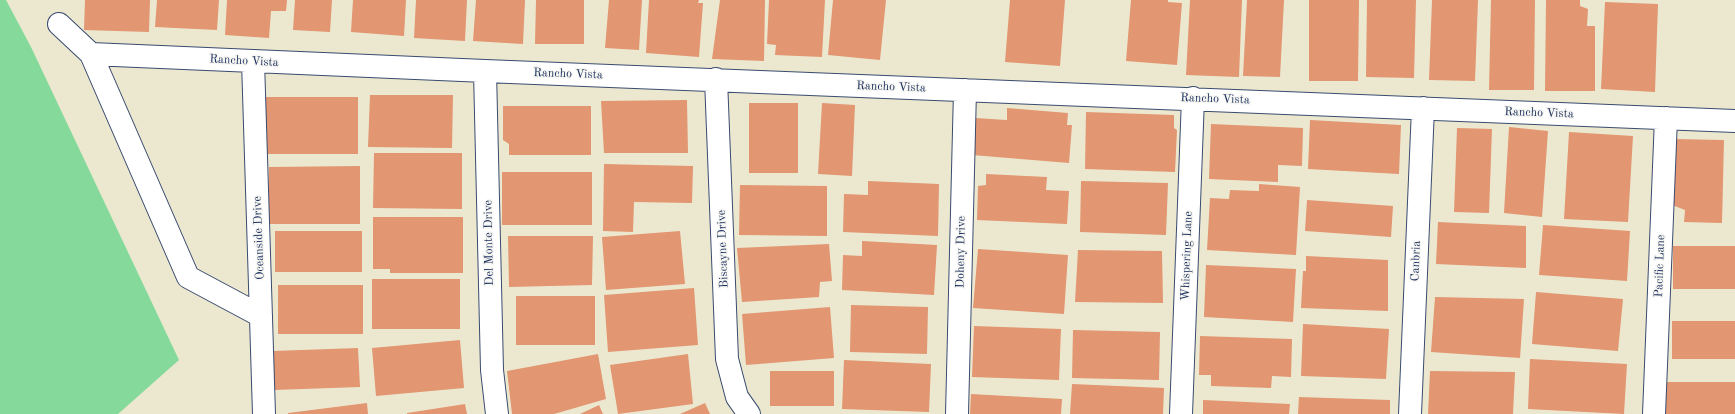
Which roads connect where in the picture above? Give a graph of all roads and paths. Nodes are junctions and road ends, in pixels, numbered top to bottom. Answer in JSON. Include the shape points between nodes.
{"nodes":[{"id":1,"x":59,"y":24,"type":"dead end"},
{"id":2,"x":92,"y":54,"type":"junction"},
{"id":3,"x":253,"y":61,"type":"junction"},
{"id":4,"x":485,"y":71,"type":"junction"},
{"id":5,"x":716,"y":79,"type":"junction"},
{"id":6,"x":965,"y":90,"type":"junction"},
{"id":7,"x":1193,"y":98,"type":"junction"},
{"id":8,"x":1423,"y":108,"type":"junction"},
{"id":9,"x":1666,"y":118,"type":"junction"},
{"id":10,"x":1735,"y":121,"type":"edge"},
{"id":11,"x":261,"y":316,"type":"junction"},
{"id":12,"x":264,"y":414,"type":"edge"},
{"id":13,"x":498,"y":414,"type":"edge"},
{"id":14,"x":749,"y":414,"type":"edge"},
{"id":15,"x":957,"y":414,"type":"edge"},
{"id":16,"x":1181,"y":414,"type":"edge"},
{"id":17,"x":1410,"y":414,"type":"edge"},
{"id":18,"x":1654,"y":414,"type":"edge"}],
"edges":[{"from":1,"to":2,"type":"lane"},
{"from":2,"to":3,"type":"lane","name":"Rancho Vista"},
{"from":2,"to":11,"type":"lane","via":[[188,277]]},
{"from":3,"to":4,"type":"lane","name":"Rancho Vista"},
{"from":3,"to":11,"type":"lane","name":"Oceanside Drive"},
{"from":4,"to":5,"type":"lane","name":"Rancho Vista"},
{"from":4,"to":13,"type":"lane","name":"Del Monte Drive","via":[[492,370]]},
{"from":5,"to":6,"type":"lane","name":"Rancho Vista"},
{"from":5,"to":14,"type":"lane","name":"Biscayne Drive","via":[[727,359],[737,397]]},
{"from":6,"to":7,"type":"lane","name":"Rancho Vista"},
{"from":6,"to":15,"type":"lane","name":"Doheny Drive"},
{"from":7,"to":8,"type":"lane","name":"Rancho Vista"},
{"from":7,"to":16,"type":"lane","name":"Whispering Lane"},
{"from":8,"to":9,"type":"lane","name":"Rancho Vista"},
{"from":8,"to":17,"type":"lane","name":"Canbria"},
{"from":9,"to":10,"type":"lane","name":"Rancho Vista"},
{"from":9,"to":18,"type":"lane","name":"Pacific Lane"},
{"from":11,"to":12,"type":"lane","name":"Oceanside Drive"}]}
